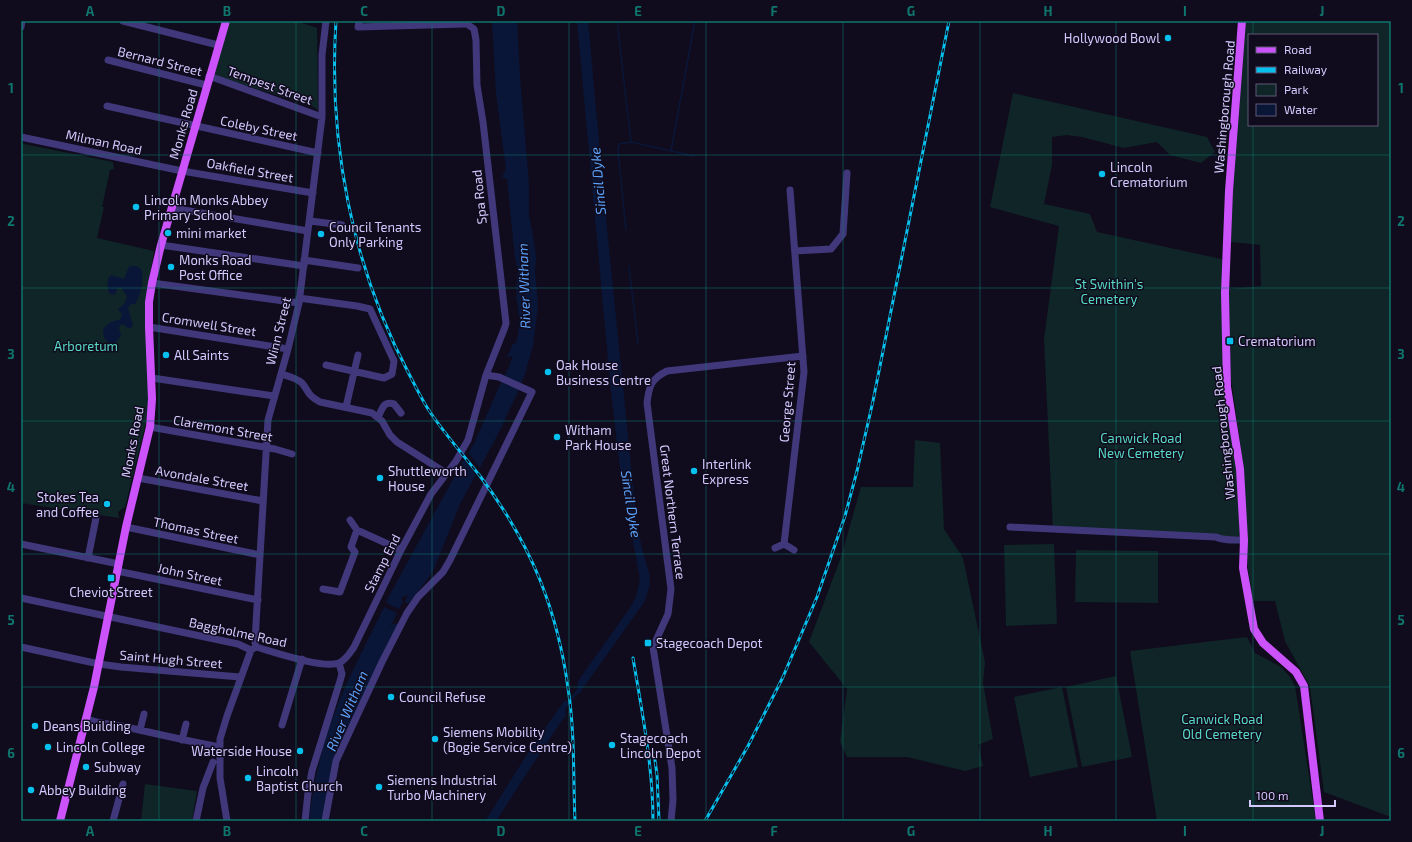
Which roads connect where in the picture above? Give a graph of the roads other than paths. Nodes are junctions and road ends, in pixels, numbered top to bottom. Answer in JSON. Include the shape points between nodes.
{"nodes":[{"id":1,"x":22,"y":21,"type":"edge"},
{"id":2,"x":123,"y":21,"type":"edge"},
{"id":3,"x":226,"y":21,"type":"edge"},
{"id":4,"x":326,"y":21,"type":"edge"},
{"id":5,"x":359,"y":21,"type":"edge"},
{"id":6,"x":1242,"y":21,"type":"edge"},
{"id":7,"x":21,"y":27,"type":"edge"},
{"id":8,"x":218,"y":45,"type":"junction"},
{"id":9,"x":108,"y":60,"type":"dead end"},
{"id":10,"x":209,"y":76,"type":"junction"},
{"id":11,"x":206,"y":85,"type":"junction"},
{"id":12,"x":107,"y":106,"type":"dead end"},
{"id":13,"x":322,"y":117,"type":"junction"},
{"id":14,"x":195,"y":126,"type":"junction"},
{"id":15,"x":21,"y":137,"type":"edge"},
{"id":16,"x":318,"y":153,"type":"junction"},
{"id":17,"x":182,"y":170,"type":"junction"},
{"id":18,"x":847,"y":173,"type":"dead end"},
{"id":19,"x":790,"y":190,"type":"dead end"},
{"id":20,"x":313,"y":193,"type":"junction"},
{"id":21,"x":172,"y":208,"type":"junction"},
{"id":22,"x":310,"y":221,"type":"junction"},
{"id":23,"x":342,"y":225,"type":"dead end"},
{"id":24,"x":308,"y":231,"type":"junction"},
{"id":25,"x":161,"y":245,"type":"junction"},
{"id":26,"x":795,"y":251,"type":"junction"},
{"id":27,"x":304,"y":263,"type":"junction"},
{"id":28,"x":358,"y":268,"type":"dead end"},
{"id":29,"x":152,"y":283,"type":"junction"},
{"id":30,"x":299,"y":301,"type":"junction"},
{"id":31,"x":149,"y":327,"type":"junction"},
{"id":32,"x":288,"y":349,"type":"junction"},
{"id":33,"x":358,"y":355,"type":"dead end"},
{"id":34,"x":803,"y":356,"type":"junction"},
{"id":35,"x":326,"y":365,"type":"dead end"},
{"id":36,"x":354,"y":371,"type":"junction"},
{"id":37,"x":280,"y":374,"type":"junction"},
{"id":38,"x":486,"y":375,"type":"junction"},
{"id":39,"x":152,"y":378,"type":"junction"},
{"id":40,"x":274,"y":396,"type":"junction"},
{"id":41,"x":346,"y":407,"type":"junction"},
{"id":42,"x":401,"y":413,"type":"dead end"},
{"id":43,"x":378,"y":417,"type":"junction"},
{"id":44,"x":150,"y":427,"type":"junction"},
{"id":45,"x":266,"y":447,"type":"junction"},
{"id":46,"x":292,"y":454,"type":"dead end"},
{"id":47,"x":446,"y":473,"type":"junction"},
{"id":48,"x":138,"y":478,"type":"junction"},
{"id":49,"x":263,"y":501,"type":"junction"},
{"id":50,"x":96,"y":518,"type":"dead end"},
{"id":51,"x":350,"y":520,"type":"dead end"},
{"id":52,"x":126,"y":527,"type":"junction"},
{"id":53,"x":1010,"y":527,"type":"dead end"},
{"id":54,"x":357,"y":530,"type":"junction"},
{"id":55,"x":1244,"y":540,"type":"junction"},
{"id":56,"x":21,"y":544,"type":"edge"},
{"id":57,"x":784,"y":544,"type":"junction"},
{"id":58,"x":775,"y":548,"type":"dead end"},
{"id":59,"x":401,"y":550,"type":"junction"},
{"id":60,"x":794,"y":550,"type":"dead end"},
{"id":61,"x":260,"y":555,"type":"junction"},
{"id":62,"x":88,"y":558,"type":"junction"},
{"id":63,"x":118,"y":568,"type":"junction"},
{"id":64,"x":323,"y":589,"type":"dead end"},
{"id":65,"x":21,"y":598,"type":"edge"},
{"id":66,"x":258,"y":600,"type":"junction"},
{"id":67,"x":109,"y":617,"type":"junction"},
{"id":68,"x":21,"y":648,"type":"edge"},
{"id":69,"x":254,"y":649,"type":"junction"},
{"id":70,"x":302,"y":659,"type":"junction"},
{"id":71,"x":339,"y":663,"type":"junction"},
{"id":72,"x":99,"y":664,"type":"junction"},
{"id":73,"x":240,"y":678,"type":"junction"},
{"id":74,"x":144,"y":714,"type":"dead end"},
{"id":75,"x":87,"y":719,"type":"junction"},
{"id":76,"x":186,"y":724,"type":"dead end"},
{"id":77,"x":282,"y":725,"type":"dead end"},
{"id":78,"x":140,"y":730,"type":"junction"},
{"id":79,"x":182,"y":740,"type":"junction"},
{"id":80,"x":219,"y":747,"type":"junction"},
{"id":81,"x":216,"y":761,"type":"junction"},
{"id":82,"x":123,"y":784,"type":"dead end"},
{"id":83,"x":60,"y":821,"type":"edge"},
{"id":84,"x":113,"y":821,"type":"edge"},
{"id":85,"x":196,"y":821,"type":"edge"},
{"id":86,"x":227,"y":821,"type":"edge"},
{"id":87,"x":305,"y":821,"type":"edge"},
{"id":88,"x":325,"y":821,"type":"edge"},
{"id":89,"x":672,"y":821,"type":"edge"},
{"id":90,"x":1320,"y":821,"type":"edge"}],
"edges":[{"from":1,"to":7,"type":"street"},
{"from":2,"to":8,"type":"street"},
{"from":3,"to":8,"type":"main road","name":"Monks Road"},
{"from":4,"to":13,"type":"street","name":"Winn Street","via":[[322,55]]},
{"from":5,"to":38,"type":"street","name":"Spa Road","via":[[358,27],[467,24],[474,29],[477,84],[484,122],[506,323]]},
{"from":6,"to":55,"type":"main road","name":"Washingborough Road","via":[[1229,191],[1226,293],[1228,387],[1240,469]]},
{"from":8,"to":10,"type":"main road","name":"Monks Road"},
{"from":9,"to":11,"type":"street","name":"Bernard Street"},
{"from":10,"to":11,"type":"main road","name":"Monks Road"},
{"from":10,"to":13,"type":"street","name":"Tempest Street"},
{"from":11,"to":14,"type":"main road","name":"Monks Road"},
{"from":12,"to":14,"type":"street","name":"Coleby Street"},
{"from":13,"to":16,"type":"street","name":"Winn Street"},
{"from":14,"to":16,"type":"street","name":"Coleby Street"},
{"from":14,"to":17,"type":"main road","name":"Monks Road"},
{"from":15,"to":17,"type":"street","name":"Milman Road"},
{"from":16,"to":20,"type":"street","name":"Winn Street"},
{"from":17,"to":20,"type":"street","name":"Oakfield Street"},
{"from":17,"to":21,"type":"main road","name":"Monks Road"},
{"from":18,"to":26,"type":"street","via":[[843,234],[831,248]]},
{"from":19,"to":26,"type":"street","name":"George Street"},
{"from":20,"to":22,"type":"street","name":"Winn Street"},
{"from":21,"to":24,"type":"street"},
{"from":21,"to":25,"type":"main road","name":"Monks Road"},
{"from":22,"to":23,"type":"street"},
{"from":22,"to":24,"type":"street","name":"Winn Street"},
{"from":24,"to":27,"type":"street","name":"Winn Street"},
{"from":25,"to":27,"type":"street"},
{"from":25,"to":29,"type":"main road","name":"Monks Road"},
{"from":26,"to":34,"type":"street","name":"George Street"},
{"from":27,"to":28,"type":"street"},
{"from":27,"to":30,"type":"street","name":"Winn Street"},
{"from":29,"to":30,"type":"street"},
{"from":29,"to":31,"type":"main road","name":"Monks Road"},
{"from":30,"to":32,"type":"street","name":"Winn Street"},
{"from":30,"to":36,"type":"street","via":[[370,309],[394,361],[392,374],[384,378]]},
{"from":31,"to":32,"type":"street","name":"Cromwell Street"},
{"from":31,"to":39,"type":"main road","name":"Monks Road"},
{"from":32,"to":37,"type":"street","name":"Winn Street"},
{"from":33,"to":36,"type":"street"},
{"from":34,"to":57,"type":"street","name":"George Street","via":[[804,372]]},
{"from":34,"to":89,"type":"street","name":"Great Northern Terrace","via":[[667,371],[657,376],[649,388],[647,403],[672,590],[668,614],[653,647],[672,768]]},
{"from":35,"to":36,"type":"street"},
{"from":36,"to":41,"type":"street"},
{"from":37,"to":40,"type":"street","name":"Winn Street"},
{"from":37,"to":41,"type":"street","via":[[302,383],[312,398]]},
{"from":38,"to":47,"type":"street","name":"Spa Road","via":[[471,434]]},
{"from":38,"to":88,"type":"street","via":[[499,377],[532,392],[450,560],[407,613],[382,662],[336,761]]},
{"from":39,"to":40,"type":"street"},
{"from":39,"to":44,"type":"main road","name":"Monks Road"},
{"from":40,"to":45,"type":"street","name":"Winn Street","via":[[268,420]]},
{"from":41,"to":43,"type":"street","via":[[372,413]]},
{"from":42,"to":43,"type":"street","via":[[394,404],[388,403],[384,405]]},
{"from":43,"to":47,"type":"street","via":[[398,442]]},
{"from":44,"to":45,"type":"street","name":"Claremont Street"},
{"from":44,"to":48,"type":"main road","name":"Monks Road"},
{"from":45,"to":46,"type":"street","name":"Claremont Street"},
{"from":45,"to":49,"type":"street","name":"Winn Street"},
{"from":47,"to":59,"type":"street","name":"Stamp End","via":[[431,494]]},
{"from":48,"to":49,"type":"street","name":"Avondale Street"},
{"from":48,"to":52,"type":"main road","name":"Monks Road"},
{"from":49,"to":61,"type":"street","name":"Winn Street"},
{"from":50,"to":62,"type":"street"},
{"from":51,"to":54,"type":"street"},
{"from":52,"to":61,"type":"street","name":"Thomas Street"},
{"from":52,"to":63,"type":"main road","name":"Monks Road"},
{"from":53,"to":55,"type":"street"},
{"from":54,"to":59,"type":"street"},
{"from":54,"to":64,"type":"street","via":[[351,547],[355,552],[340,592]]},
{"from":55,"to":90,"type":"main road","name":"Washingborough Road","via":[[1243,568],[1254,629],[1263,643],[1296,672],[1304,686]]},
{"from":56,"to":62,"type":"street","name":"John Street"},
{"from":57,"to":58,"type":"street"},
{"from":57,"to":60,"type":"street"},
{"from":59,"to":71,"type":"street","name":"Stamp End","via":[[354,647]]},
{"from":61,"to":66,"type":"street","name":"Winn Street"},
{"from":62,"to":63,"type":"street","name":"John Street"},
{"from":63,"to":66,"type":"street","name":"John Street"},
{"from":63,"to":67,"type":"main road","name":"Monks Road"},
{"from":65,"to":67,"type":"street"},
{"from":66,"to":69,"type":"street","name":"Winn Street"},
{"from":67,"to":69,"type":"street","name":"Baggholme Road","via":[[242,644]]},
{"from":67,"to":72,"type":"main road","name":"Monks Road"},
{"from":68,"to":72,"type":"street","name":"Saint Hugh Street"},
{"from":69,"to":70,"type":"street","name":"Baggholme Road"},
{"from":69,"to":73,"type":"street"},
{"from":70,"to":71,"type":"street","name":"Baggholme Road","via":[[326,664]]},
{"from":70,"to":77,"type":"street"},
{"from":71,"to":87,"type":"street","via":[[342,674],[312,771]]},
{"from":72,"to":73,"type":"street","name":"Saint Hugh Street"},
{"from":72,"to":75,"type":"main road","name":"Monks Road"},
{"from":73,"to":80,"type":"street","via":[[221,732]]},
{"from":74,"to":78,"type":"street"},
{"from":75,"to":78,"type":"street"},
{"from":75,"to":83,"type":"main road","name":"Monks Road"},
{"from":76,"to":79,"type":"street"},
{"from":78,"to":79,"type":"street"},
{"from":79,"to":80,"type":"street"},
{"from":80,"to":81,"type":"street"},
{"from":81,"to":85,"type":"street","via":[[203,788]]},
{"from":81,"to":86,"type":"street"},
{"from":82,"to":84,"type":"street"}]}
